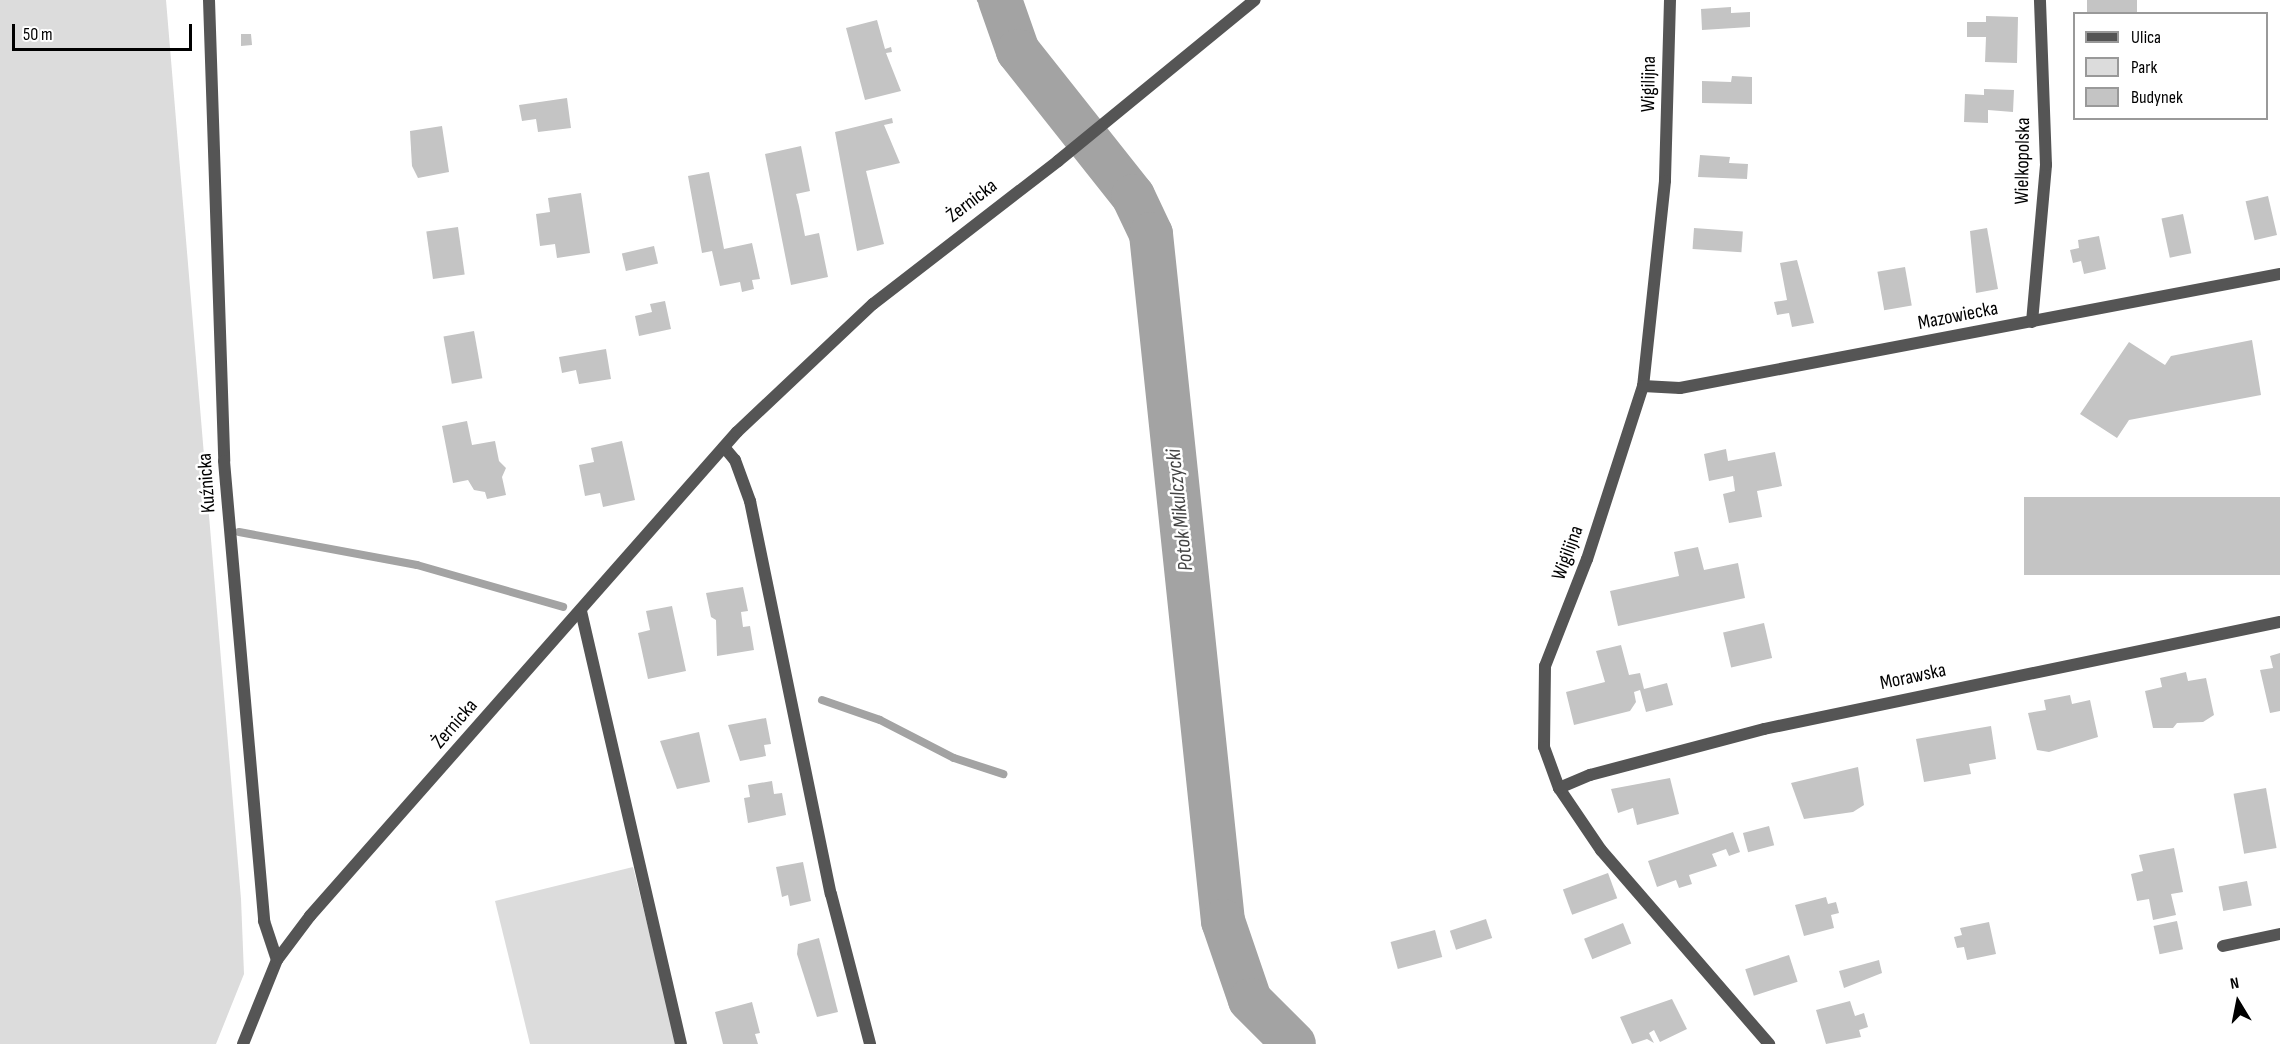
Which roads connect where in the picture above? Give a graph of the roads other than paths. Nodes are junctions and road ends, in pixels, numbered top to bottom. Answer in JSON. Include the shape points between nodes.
{"nodes":[{"id":1,"x":209,"y":0,"type":"edge"},
{"id":2,"x":1256,"y":0,"type":"edge"},
{"id":3,"x":1670,"y":0,"type":"edge"},
{"id":4,"x":2040,"y":0,"type":"edge"},
{"id":5,"x":2280,"y":274,"type":"edge"},
{"id":6,"x":2032,"y":322,"type":"junction"},
{"id":7,"x":1643,"y":386,"type":"junction"},
{"id":8,"x":724,"y":447,"type":"junction"},
{"id":9,"x":581,"y":610,"type":"junction"},
{"id":10,"x":2280,"y":622,"type":"edge"},
{"id":11,"x":1560,"y":788,"type":"junction"},
{"id":12,"x":2280,"y":934,"type":"edge"},
{"id":13,"x":2223,"y":946,"type":"dead end"},
{"id":14,"x":277,"y":960,"type":"junction"},
{"id":15,"x":243,"y":1044,"type":"edge"},
{"id":16,"x":681,"y":1044,"type":"edge"},
{"id":17,"x":870,"y":1044,"type":"edge"},
{"id":18,"x":1769,"y":1044,"type":"edge"}],
"edges":[{"from":1,"to":14,"type":"street","name":"Kuźnicka","via":[[224,460],[264,921]]},
{"from":2,"to":8,"type":"street","name":"Żernicka","via":[[1119,113],[873,304]]},
{"from":3,"to":7,"type":"street","name":"Wigilijna","via":[[1665,181]]},
{"from":4,"to":6,"type":"street","name":"Wielkopolska","via":[[2046,165]]},
{"from":5,"to":6,"type":"street","name":"Mazowiecka"},
{"from":6,"to":7,"type":"street","name":"Mazowiecka","via":[[1680,388]]},
{"from":7,"to":11,"type":"street","name":"Wigilijna","via":[[1587,559],[1545,666],[1544,747]]},
{"from":8,"to":9,"type":"street","name":"Żernicka"},
{"from":8,"to":17,"type":"street","via":[[735,460],[750,501],[831,894]]},
{"from":9,"to":14,"type":"street","name":"Żernicka","via":[[310,916]]},
{"from":9,"to":16,"type":"street"},
{"from":10,"to":11,"type":"street","name":"Morawska","via":[[1764,729],[1590,775]]},
{"from":11,"to":18,"type":"street","name":"Wigilijna","via":[[1642,902]]},
{"from":12,"to":13,"type":"street"},
{"from":14,"to":15,"type":"street","name":"Żernicka"}]}
